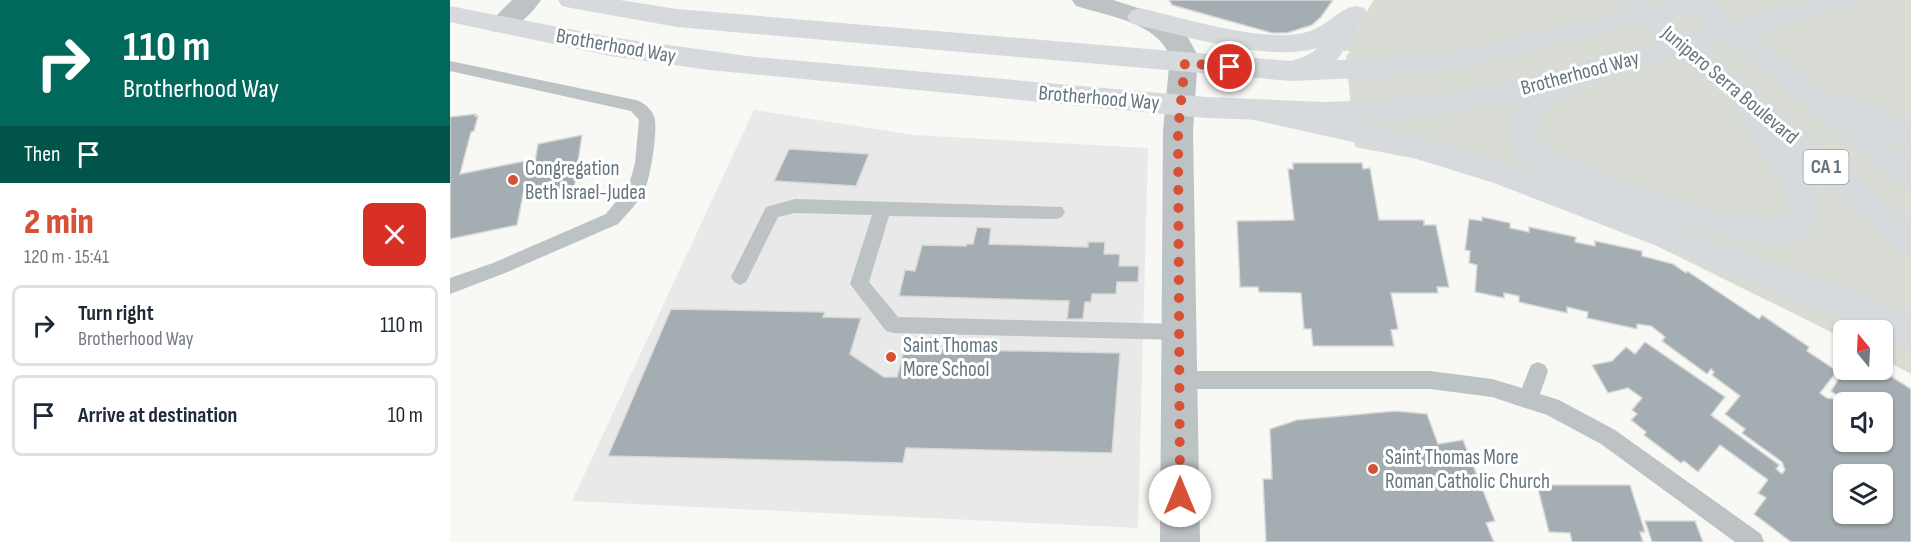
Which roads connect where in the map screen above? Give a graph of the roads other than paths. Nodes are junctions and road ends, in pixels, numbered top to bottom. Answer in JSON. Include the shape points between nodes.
{"nodes":[{"id":1,"x":528,"y":0,"type":"edge"},
{"id":2,"x":572,"y":0,"type":"edge"},
{"id":3,"x":1085,"y":0,"type":"edge"},
{"id":4,"x":1629,"y":0,"type":"edge"},
{"id":5,"x":1694,"y":0,"type":"edge"},
{"id":6,"x":1703,"y":0,"type":"edge"},
{"id":7,"x":1846,"y":0,"type":"edge"},
{"id":8,"x":1359,"y":7,"type":"edge"},
{"id":9,"x":450,"y":14,"type":"edge"},
{"id":10,"x":1140,"y":17,"type":"junction"},
{"id":11,"x":500,"y":25,"type":"junction"},
{"id":12,"x":1185,"y":63,"type":"junction"},
{"id":13,"x":450,"y":66,"type":"edge"},
{"id":14,"x":1604,"y":67,"type":"junction"},
{"id":15,"x":1291,"y":71,"type":"junction"},
{"id":16,"x":1790,"y":76,"type":"junction"},
{"id":17,"x":1739,"y":92,"type":"junction"},
{"id":18,"x":1180,"y":105,"type":"junction"},
{"id":19,"x":1260,"y":112,"type":"junction"},
{"id":20,"x":1911,"y":137,"type":"edge"},
{"id":21,"x":1911,"y":177,"type":"edge"},
{"id":22,"x":884,"y":209,"type":"junction"},
{"id":23,"x":1056,"y":212,"type":"dead end"},
{"id":24,"x":1911,"y":243,"type":"edge"},
{"id":25,"x":740,"y":277,"type":"dead end"},
{"id":26,"x":450,"y":286,"type":"edge"},
{"id":27,"x":1180,"y":332,"type":"junction"},
{"id":28,"x":1911,"y":334,"type":"edge"},
{"id":29,"x":1538,"y":370,"type":"dead end"},
{"id":30,"x":1180,"y":380,"type":"junction"},
{"id":31,"x":1528,"y":400,"type":"junction"},
{"id":32,"x":1180,"y":542,"type":"edge"},
{"id":33,"x":1753,"y":542,"type":"edge"}],
"edges":[{"from":1,"to":11,"type":"street"},
{"from":2,"to":12,"type":"main road","name":"Brotherhood Way","via":[[677,18]]},
{"from":3,"to":10,"type":"street"},
{"from":4,"to":17,"type":"main road","name":"Junipero Serra Boulevard","number":"CA 1"},
{"from":5,"to":16,"type":"main road","name":"Junipero Serra Boulevard","number":"CA 1"},
{"from":6,"to":15,"type":"main road","name":"Brotherhood Way","via":[[1468,58],[1366,69]]},
{"from":7,"to":14,"type":"main road","name":"Brotherhood Way"},
{"from":8,"to":10,"type":"main road","via":[[1339,28],[1320,38],[1278,45]]},
{"from":8,"to":15,"type":"main road","via":[[1326,57]]},
{"from":9,"to":11,"type":"main road","name":"Brotherhood Way"},
{"from":10,"to":12,"type":"street","via":[[1173,35],[1183,50]]},
{"from":11,"to":18,"type":"main road","name":"Brotherhood Way","via":[[708,61]]},
{"from":12,"to":15,"type":"main road","name":"Brotherhood Way"},
{"from":12,"to":18,"type":"street"},
{"from":13,"to":26,"type":"lane","via":[[636,106],[647,120],[640,184],[626,207],[612,219]]},
{"from":14,"to":17,"type":"main road","via":[[1550,94],[1524,117],[1521,132],[1540,158],[1595,183],[1716,222],[1768,233],[1794,228],[1807,213],[1803,191]]},
{"from":14,"to":19,"type":"main road","name":"Brotherhood Way","via":[[1442,105],[1335,114]]},
{"from":16,"to":20,"type":"main road"},
{"from":16,"to":21,"type":"main road","name":"Junipero Serra Boulevard","number":"CA 1"},
{"from":17,"to":24,"type":"main road","name":"Junipero Serra Boulevard","number":"CA 1"},
{"from":18,"to":19,"type":"main road","name":"Brotherhood Way"},
{"from":18,"to":27,"type":"street"},
{"from":19,"to":28,"type":"main road","via":[[1389,140],[1485,168],[1815,292]]},
{"from":22,"to":23,"type":"lane"},
{"from":22,"to":25,"type":"lane","via":[[795,206],[772,212]]},
{"from":22,"to":27,"type":"lane","via":[[859,284],[893,325]]},
{"from":27,"to":30,"type":"street"},
{"from":29,"to":31,"type":"lane"},
{"from":30,"to":31,"type":"lane","via":[[1430,380],[1492,388]]},
{"from":30,"to":32,"type":"street"},
{"from":31,"to":33,"type":"lane","via":[[1552,407],[1608,437]]}]}
